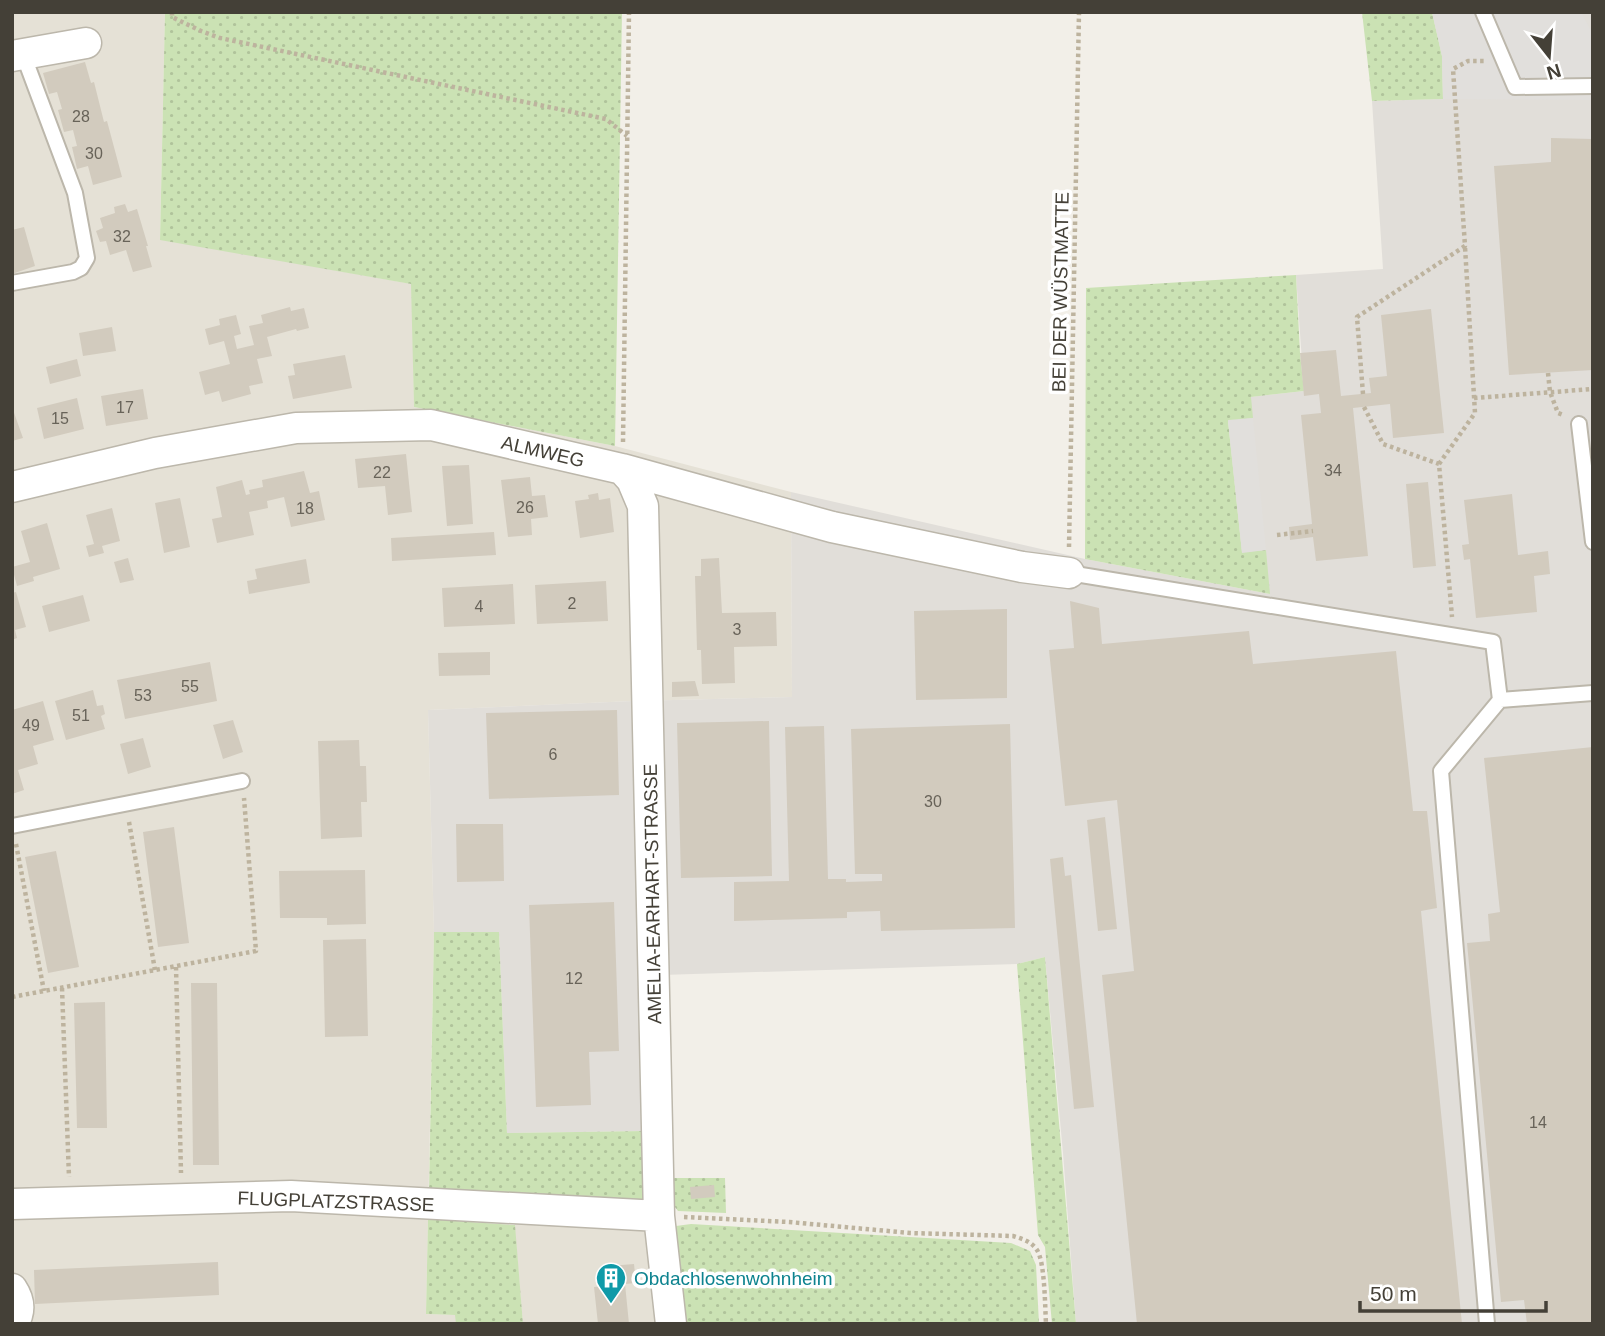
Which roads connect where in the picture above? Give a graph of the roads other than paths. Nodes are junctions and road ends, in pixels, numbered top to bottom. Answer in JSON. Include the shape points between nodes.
{"nodes":[{"id":1,"x":1483,"y":12,"type":"edge"},
{"id":2,"x":86,"y":43,"type":"dead end"},
{"id":3,"x":18,"y":55,"type":"edge"},
{"id":4,"x":1593,"y":86,"type":"edge"},
{"id":5,"x":12,"y":283,"type":"edge"},
{"id":6,"x":1579,"y":424,"type":"road end"},
{"id":7,"x":622,"y":469,"type":"junction"},
{"id":8,"x":12,"y":487,"type":"edge"},
{"id":9,"x":1593,"y":542,"type":"edge"},
{"id":10,"x":1069,"y":573,"type":"joint"},
{"id":11,"x":1593,"y":693,"type":"edge"},
{"id":12,"x":1500,"y":701,"type":"junction"},
{"id":13,"x":242,"y":781,"type":"road end"},
{"id":14,"x":12,"y":825,"type":"edge"},
{"id":15,"x":12,"y":1204,"type":"edge"},
{"id":16,"x":659,"y":1216,"type":"junction"},
{"id":17,"x":12,"y":1289,"type":"edge"},
{"id":18,"x":13,"y":1324,"type":"edge"},
{"id":19,"x":671,"y":1324,"type":"edge"},
{"id":20,"x":1487,"y":1324,"type":"edge"}],
"edges":[{"from":1,"to":4,"type":"lane","via":[[1515,87]]},
{"from":2,"to":3,"type":"street"},
{"from":3,"to":5,"type":"lane","via":[[75,193],[87,258],[73,272]]},
{"from":6,"to":9,"type":"lane"},
{"from":7,"to":8,"type":"street","name":"ALMWEG","via":[[431,425],[296,428],[155,453]]},
{"from":7,"to":10,"type":"street","name":"ALMWEG","via":[[832,527]]},
{"from":7,"to":16,"type":"street","name":"AMELIA-EARHART-STRASSE","via":[[643,506]]},
{"from":10,"to":12,"type":"lane","via":[[1493,642]]},
{"from":11,"to":12,"type":"lane"},
{"from":12,"to":20,"type":"lane","via":[[1441,771]]},
{"from":13,"to":14,"type":"lane"},
{"from":15,"to":16,"type":"street","name":"FLUGPLATZSTRASSE","via":[[291,1196]]},
{"from":16,"to":19,"type":"street","name":"AMELIA-EARHART-STRASSE"},
{"from":17,"to":18,"type":"street","via":[[19,1304]]}]}
